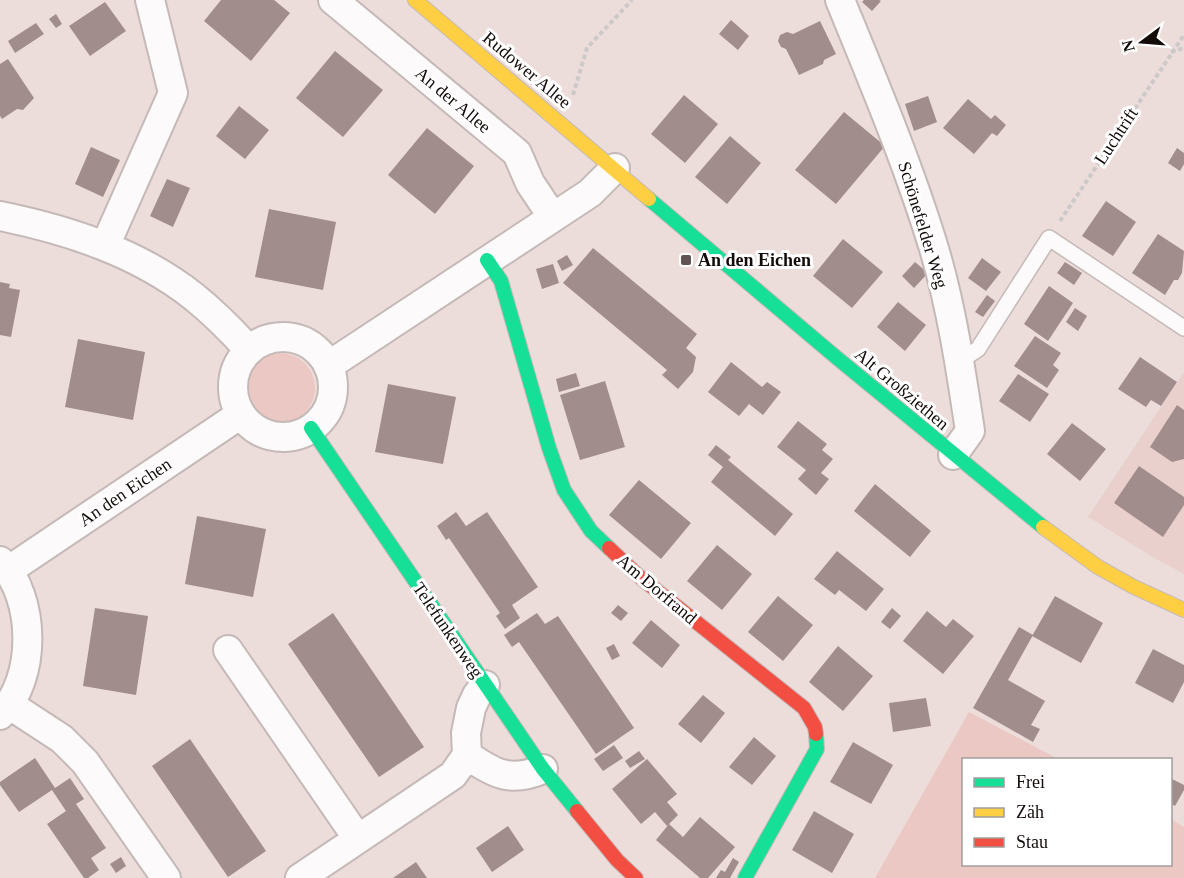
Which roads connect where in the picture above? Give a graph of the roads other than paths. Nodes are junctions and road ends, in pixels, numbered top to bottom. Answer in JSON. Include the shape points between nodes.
{"nodes":[{"id":1,"x":150,"y":0,"type":"edge"},
{"id":2,"x":333,"y":0,"type":"edge"},
{"id":3,"x":416,"y":0,"type":"edge"},
{"id":4,"x":840,"y":0,"type":"edge"},
{"id":5,"x":615,"y":168,"type":"junction"},
{"id":6,"x":0,"y":216,"type":"edge"},
{"id":7,"x":552,"y":216,"type":"junction"},
{"id":8,"x":105,"y":246,"type":"junction"},
{"id":9,"x":487,"y":260,"type":"junction"},
{"id":10,"x":1184,"y":328,"type":"edge"},
{"id":11,"x":249,"y":350,"type":"junction"},
{"id":12,"x":960,"y":361,"type":"junction"},
{"id":13,"x":328,"y":366,"type":"junction"},
{"id":14,"x":241,"y":414,"type":"junction"},
{"id":15,"x":311,"y":428,"type":"junction"},
{"id":16,"x":953,"y":454,"type":"junction"},
{"id":17,"x":5,"y":566,"type":"edge"},
{"id":18,"x":1184,"y":610,"type":"edge"},
{"id":19,"x":228,"y":650,"type":"dead end"},
{"id":20,"x":485,"y":685,"type":"junction"},
{"id":21,"x":5,"y":710,"type":"edge"},
{"id":22,"x":467,"y":754,"type":"junction"},
{"id":23,"x":543,"y":769,"type":"junction"},
{"id":24,"x":357,"y":839,"type":"junction"},
{"id":25,"x":311,"y":875,"type":"edge"},
{"id":26,"x":166,"y":878,"type":"edge"},
{"id":27,"x":636,"y":878,"type":"edge"},
{"id":28,"x":745,"y":878,"type":"edge"}],
"edges":[{"from":1,"to":8,"type":"street","via":[[173,93]]},
{"from":2,"to":7,"type":"street","name":"An der Allee","via":[[517,153]]},
{"from":3,"to":5,"type":"street","name":"Rudower Allee"},
{"from":4,"to":12,"type":"street","name":"Schönefelder Weg","via":[[890,120],[935,253]]},
{"from":5,"to":7,"type":"street","via":[[596,189]]},
{"from":5,"to":16,"type":"street","name":"Alt Großziethen"},
{"from":6,"to":8,"type":"street","via":[[47,226]]},
{"from":7,"to":9,"type":"street"},
{"from":8,"to":11,"type":"street","via":[[146,265],[193,296]]},
{"from":9,"to":13,"type":"street"},
{"from":9,"to":28,"type":"street","name":"Am Dorfrand","via":[[501,281],[564,490],[591,531],[641,578],[804,708],[815,727],[817,749]]},
{"from":10,"to":12,"type":"lane","via":[[1049,238],[978,349]]},
{"from":11,"to":13,"type":"street","via":[[275,337],[291,337],[319,352]]},
{"from":11,"to":14,"type":"street","via":[[234,375],[233,389]]},
{"from":12,"to":16,"type":"street","name":"Schönefelder Weg","via":[[970,431]]},
{"from":13,"to":15,"type":"street","via":[[333,393],[329,407]]},
{"from":14,"to":15,"type":"street","via":[[265,434],[297,435]]},
{"from":14,"to":17,"type":"street","name":"An den Eichen"},
{"from":15,"to":20,"type":"street","name":"Telefunkenweg"},
{"from":16,"to":18,"type":"street","name":"Alt Großziethen","via":[[1089,561]]},
{"from":17,"to":21,"type":"street","name":"An den Eichen","via":[[20,592],[26,614],[27,656],[21,682]]},
{"from":19,"to":24,"type":"street"},
{"from":20,"to":22,"type":"street","name":"Telefunkenweg","via":[[471,708]]},
{"from":20,"to":23,"type":"street"},
{"from":21,"to":26,"type":"street","via":[[62,739],[85,762]]},
{"from":22,"to":23,"type":"street","via":[[505,776],[520,777]]},
{"from":22,"to":24,"type":"street","via":[[453,776]]},
{"from":23,"to":27,"type":"street"},
{"from":24,"to":25,"type":"street"}]}
